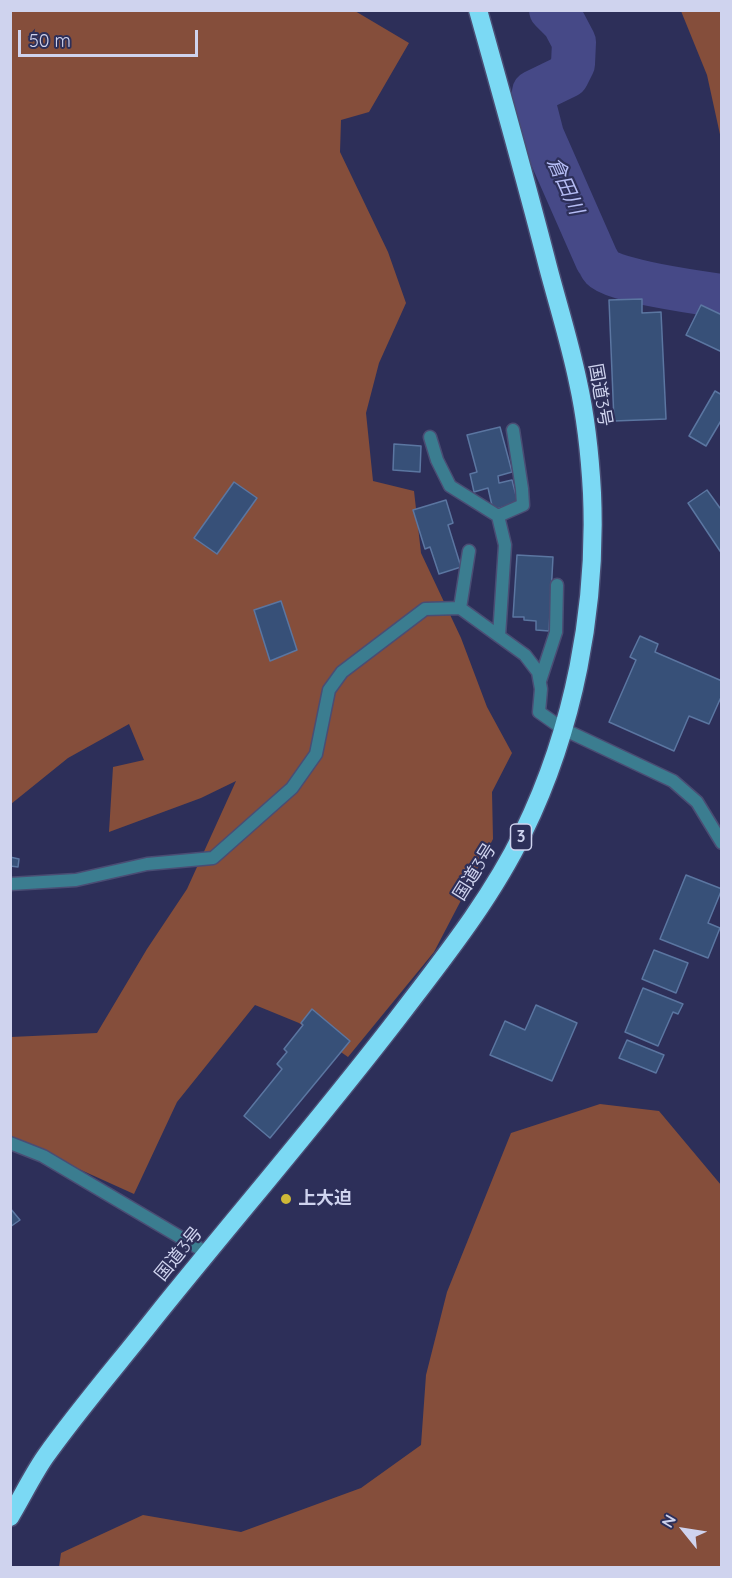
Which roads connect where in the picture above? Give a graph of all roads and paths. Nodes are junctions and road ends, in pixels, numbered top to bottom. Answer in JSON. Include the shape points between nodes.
{"nodes":[{"id":1,"x":478,"y":10,"type":"edge"},
{"id":2,"x":513,"y":430,"type":"dead end"},
{"id":3,"x":430,"y":437,"type":"dead end"},
{"id":4,"x":498,"y":516,"type":"junction"},
{"id":5,"x":469,"y":551,"type":"dead end"},
{"id":6,"x":557,"y":585,"type":"dead end"},
{"id":7,"x":460,"y":608,"type":"junction"},
{"id":8,"x":499,"y":636,"type":"junction"},
{"id":9,"x":540,"y":682,"type":"junction"},
{"id":10,"x":563,"y":729,"type":"junction"},
{"id":11,"x":722,"y":843,"type":"edge"},
{"id":12,"x":10,"y":884,"type":"edge"},
{"id":13,"x":10,"y":1143,"type":"edge"},
{"id":14,"x":207,"y":1253,"type":"junction"},
{"id":15,"x":10,"y":1517,"type":"edge"}],
"edges":[{"from":1,"to":10,"type":"highway","name":"国道3号","number":"3","via":[[585,418],[593,556],[574,688]]},
{"from":2,"to":4,"type":"street","via":[[523,505]]},
{"from":3,"to":4,"type":"street","via":[[450,486]]},
{"from":4,"to":8,"type":"street","via":[[505,545]]},
{"from":5,"to":7,"type":"street"},
{"from":6,"to":9,"type":"street","via":[[556,632]]},
{"from":7,"to":8,"type":"street"},
{"from":7,"to":12,"type":"street","via":[[425,609],[342,672],[329,690],[316,754],[292,788],[213,858],[147,864],[76,880]]},
{"from":8,"to":9,"type":"street","via":[[525,655],[538,672]]},
{"from":9,"to":10,"type":"street","via":[[539,712]]},
{"from":10,"to":11,"type":"street","via":[[673,781],[697,802]]},
{"from":10,"to":14,"type":"highway","name":"国道3号","number":"3","via":[[522,836],[484,901],[364,1062]]},
{"from":13,"to":14,"type":"street","via":[[43,1156]]},
{"from":14,"to":15,"type":"highway","name":"国道3号","number":"3","via":[[43,1460]]}]}
